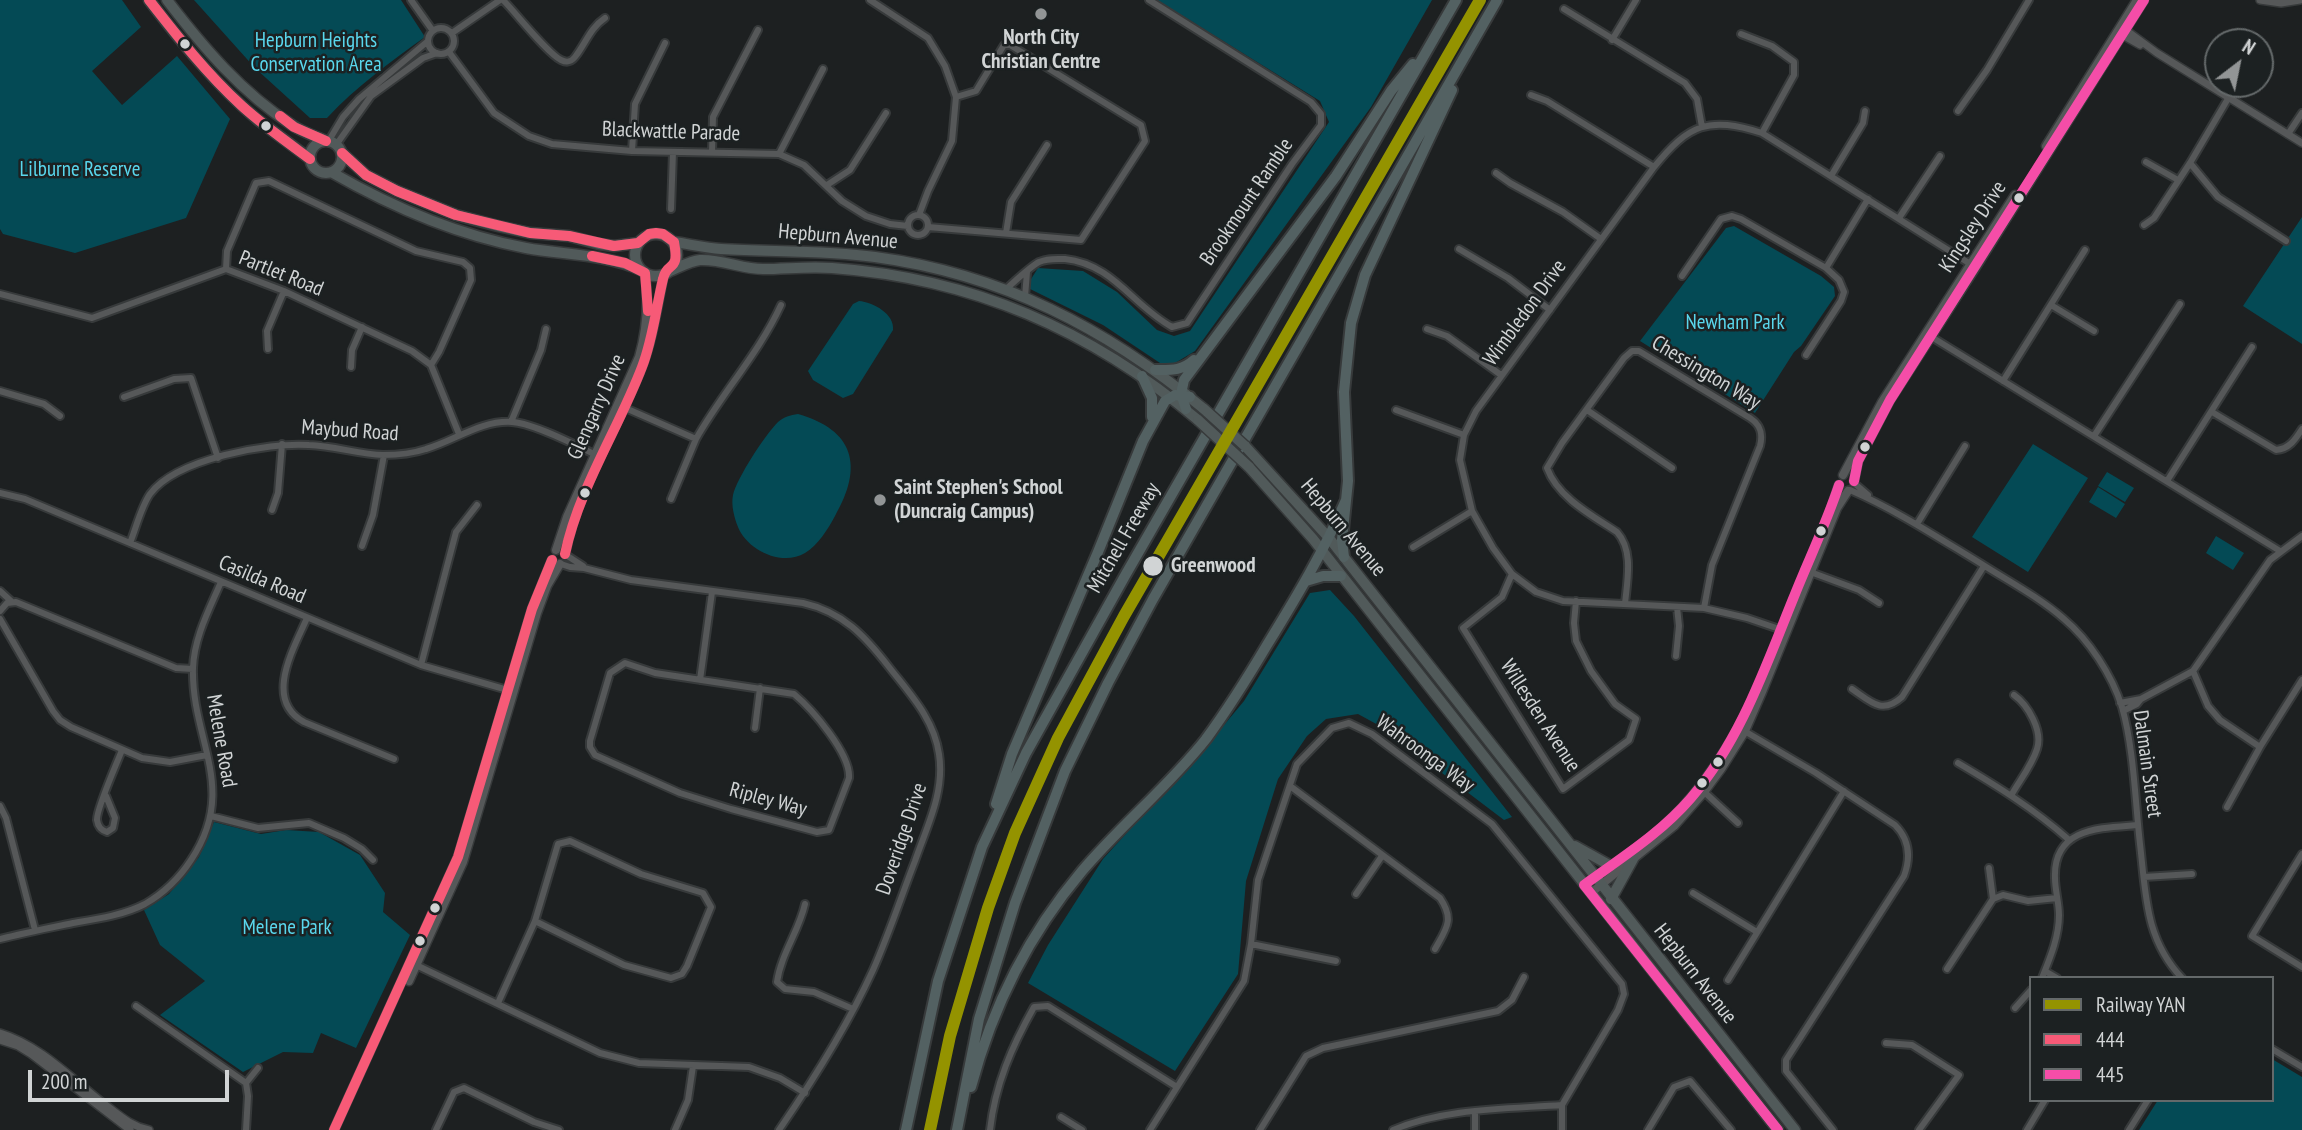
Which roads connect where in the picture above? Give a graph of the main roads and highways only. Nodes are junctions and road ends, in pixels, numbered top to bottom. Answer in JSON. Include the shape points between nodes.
{"nodes":[{"id":1,"x":149,"y":0,"type":"edge"},
{"id":2,"x":167,"y":0,"type":"edge"},
{"id":3,"x":1456,"y":0,"type":"edge"},
{"id":4,"x":1497,"y":0,"type":"edge"},
{"id":5,"x":2137,"y":0,"type":"edge"},
{"id":6,"x":2144,"y":0,"type":"edge"},
{"id":7,"x":1483,"y":24,"type":"junction"},
{"id":8,"x":170,"y":28,"type":"junction"},
{"id":9,"x":2121,"y":30,"type":"junction"},
{"id":10,"x":1437,"y":34,"type":"junction"},
{"id":11,"x":242,"y":85,"type":"junction"},
{"id":12,"x":333,"y":145,"type":"junction"},
{"id":13,"x":310,"y":159,"type":"junction"},
{"id":14,"x":331,"y":173,"type":"junction"},
{"id":15,"x":674,"y":242,"type":"junction"},
{"id":16,"x":638,"y":243,"type":"junction"},
{"id":17,"x":643,"y":271,"type":"junction"},
{"id":18,"x":667,"y":272,"type":"junction"},
{"id":19,"x":1928,"y":334,"type":"junction"},
{"id":20,"x":1208,"y":346,"type":"junction"},
{"id":21,"x":1155,"y":370,"type":"junction"},
{"id":22,"x":1142,"y":376,"type":"junction"},
{"id":23,"x":1181,"y":394,"type":"junction"},
{"id":24,"x":622,"y":406,"type":"junction"},
{"id":25,"x":1186,"y":409,"type":"joint"},
{"id":26,"x":1152,"y":423,"type":"junction"},
{"id":27,"x":598,"y":456,"type":"junction"},
{"id":28,"x":1843,"y":475,"type":"junction"},
{"id":29,"x":1839,"y":485,"type":"junction"},
{"id":30,"x":1851,"y":486,"type":"junction"},
{"id":31,"x":1346,"y":500,"type":"junction"},
{"id":32,"x":1329,"y":538,"type":"junction"},
{"id":33,"x":556,"y":550,"type":"junction"},
{"id":34,"x":1322,"y":551,"type":"junction"},
{"id":35,"x":566,"y":554,"type":"junction"},
{"id":36,"x":1344,"y":557,"type":"junction"},
{"id":37,"x":558,"y":563,"type":"junction"},
{"id":38,"x":1808,"y":571,"type":"junction"},
{"id":39,"x":1340,"y":576,"type":"junction"},
{"id":40,"x":1306,"y":581,"type":"junction"},
{"id":41,"x":1449,"y":692,"type":"junction"},
{"id":42,"x":1466,"y":735,"type":"junction"},
{"id":43,"x":1702,"y":790,"type":"junction"},
{"id":44,"x":1563,"y":837,"type":"junction"},
{"id":45,"x":982,"y":847,"type":"junction"},
{"id":46,"x":1633,"y":859,"type":"junction"},
{"id":47,"x":1611,"y":866,"type":"junction"},
{"id":48,"x":1598,"y":881,"type":"junction"},
{"id":49,"x":1588,"y":889,"type":"junction"},
{"id":50,"x":1611,"y":899,"type":"junction"},
{"id":51,"x":414,"y":963,"type":"junction"},
{"id":52,"x":334,"y":1130,"type":"edge"},
{"id":53,"x":340,"y":1130,"type":"edge"},
{"id":54,"x":906,"y":1130,"type":"edge"},
{"id":55,"x":958,"y":1130,"type":"edge"},
{"id":56,"x":1778,"y":1130,"type":"edge"},
{"id":57,"x":1795,"y":1130,"type":"edge"}],
"edges":[{"from":1,"to":8,"type":"main road"},
{"from":2,"to":11,"type":"main road"},
{"from":3,"to":10,"type":"highway","name":"Mitchell Freeway"},
{"from":4,"to":7,"type":"highway"},
{"from":5,"to":9,"type":"main road","name":"Kingsley Drive"},
{"from":6,"to":9,"type":"main road","name":"Kingsley Drive"},
{"from":7,"to":31,"type":"highway","via":[[1365,275],[1351,323],[1344,392]]},
{"from":7,"to":55,"type":"highway","via":[[1153,599],[1065,771],[1015,903],[979,1019]]},
{"from":8,"to":11,"type":"main road","via":[[188,34],[223,73]]},
{"from":8,"to":13,"type":"main road","via":[[236,100]]},
{"from":9,"to":19,"type":"main road","name":"Kingsley Drive"},
{"from":10,"to":20,"type":"highway"},
{"from":10,"to":45,"type":"highway","name":"Mitchell Freeway","via":[[1126,574],[1026,753]]},
{"from":11,"to":12,"type":"main road","via":[[294,127]]},
{"from":12,"to":13,"type":"main road","via":[[313,149]]},
{"from":12,"to":14,"type":"main road","via":[[341,164]]},
{"from":12,"to":16,"type":"main road","via":[[366,175],[456,215],[599,244]]},
{"from":13,"to":14,"type":"main road","via":[[318,172]]},
{"from":14,"to":17,"type":"main road","via":[[456,230],[525,248],[613,260]]},
{"from":15,"to":16,"type":"main road","via":[[656,233]]},
{"from":15,"to":18,"type":"main road","via":[[677,257]]},
{"from":15,"to":21,"type":"main road","name":"Hepburn Avenue","via":[[718,249],[876,257],[946,271],[1006,289],[1080,322]]},
{"from":16,"to":17,"type":"main road","via":[[636,262]]},
{"from":17,"to":18,"type":"main road","via":[[658,276]]},
{"from":17,"to":24,"type":"main road","name":"Glengarry Drive","via":[[648,298],[645,336]]},
{"from":18,"to":22,"type":"main road","name":"Hepburn Avenue","via":[[712,260],[749,269],[833,268],[932,282],[1032,315],[1090,343]]},
{"from":18,"to":24,"type":"main road","name":"Glengarry Drive","via":[[643,366]]},
{"from":19,"to":28,"type":"main road","name":"Kingsley Drive","via":[[1882,401]]},
{"from":19,"to":30,"type":"main road","name":"Kingsley Drive","via":[[1868,438]]},
{"from":20,"to":21,"type":"highway","via":[[1186,367]]},
{"from":20,"to":23,"type":"highway","via":[[1184,380]]},
{"from":21,"to":23,"type":"main road","name":"Hepburn Avenue"},
{"from":22,"to":23,"type":"main road","name":"Hepburn Avenue"},
{"from":22,"to":26,"type":"highway","via":[[1153,401]]},
{"from":23,"to":25,"type":"highway"},
{"from":23,"to":26,"type":"highway","via":[[1160,408]]},
{"from":23,"to":32,"type":"main road","name":"Hepburn Avenue","bridge":true,"via":[[1255,456]]},
{"from":24,"to":27,"type":"main road","name":"Glengarry Drive"},
{"from":25,"to":34,"type":"main road","name":"Hepburn Avenue","bridge":true,"via":[[1249,467]]},
{"from":26,"to":45,"type":"highway","via":[[1012,754]]},
{"from":27,"to":33,"type":"main road","name":"Glengarry Drive"},
{"from":27,"to":35,"type":"main road","name":"Glengarry Drive","via":[[572,524]]},
{"from":28,"to":29,"type":"main road"},
{"from":28,"to":30,"type":"main road","via":[[1851,476]]},
{"from":29,"to":30,"type":"main road","via":[[1843,490]]},
{"from":29,"to":38,"type":"main road","name":"Kingsley Drive"},
{"from":30,"to":38,"type":"main road","name":"Kingsley Drive"},
{"from":31,"to":32,"type":"highway"},
{"from":31,"to":36,"type":"highway"},
{"from":32,"to":34,"type":"highway"},
{"from":32,"to":36,"type":"main road","name":"Hepburn Avenue"},
{"from":33,"to":35,"type":"main road"},
{"from":33,"to":37,"type":"main road","via":[[551,554]]},
{"from":34,"to":39,"type":"main road","name":"Hepburn Avenue"},
{"from":34,"to":40,"type":"highway"},
{"from":35,"to":37,"type":"main road"},
{"from":36,"to":41,"type":"main road","name":"Hepburn Avenue"},
{"from":37,"to":51,"type":"main road","via":[[510,690],[462,847]]},
{"from":38,"to":43,"type":"main road","name":"Kingsley Drive","via":[[1742,730]]},
{"from":39,"to":40,"type":"highway"},
{"from":39,"to":42,"type":"main road","name":"Hepburn Avenue"},
{"from":40,"to":55,"type":"highway","via":[[1205,740],[1083,871],[1032,939],[992,1020]]},
{"from":41,"to":42,"type":"main road","via":[[1472,731]]},
{"from":41,"to":44,"type":"main road","name":"Hepburn Avenue"},
{"from":42,"to":49,"type":"main road","name":"Hepburn Avenue"},
{"from":43,"to":46,"type":"main road","name":"Kingsley Drive","via":[[1674,826]]},
{"from":43,"to":47,"type":"main road","name":"Kingsley Drive"},
{"from":44,"to":47,"type":"main road"},
{"from":44,"to":48,"type":"main road","name":"Hepburn Avenue"},
{"from":45,"to":54,"type":"highway","name":"Mitchell Freeway","via":[[938,981]]},
{"from":46,"to":48,"type":"main road","name":"Kingsley Drive"},
{"from":46,"to":50,"type":"main road"},
{"from":47,"to":48,"type":"main road","name":"Kingsley Drive"},
{"from":48,"to":49,"type":"main road","name":"Kingsley Drive"},
{"from":48,"to":50,"type":"main road","name":"Hepburn Avenue"},
{"from":49,"to":56,"type":"main road","name":"Hepburn Avenue"},
{"from":50,"to":57,"type":"main road","name":"Hepburn Avenue"},
{"from":51,"to":52,"type":"main road"},
{"from":51,"to":53,"type":"main road"}]}
